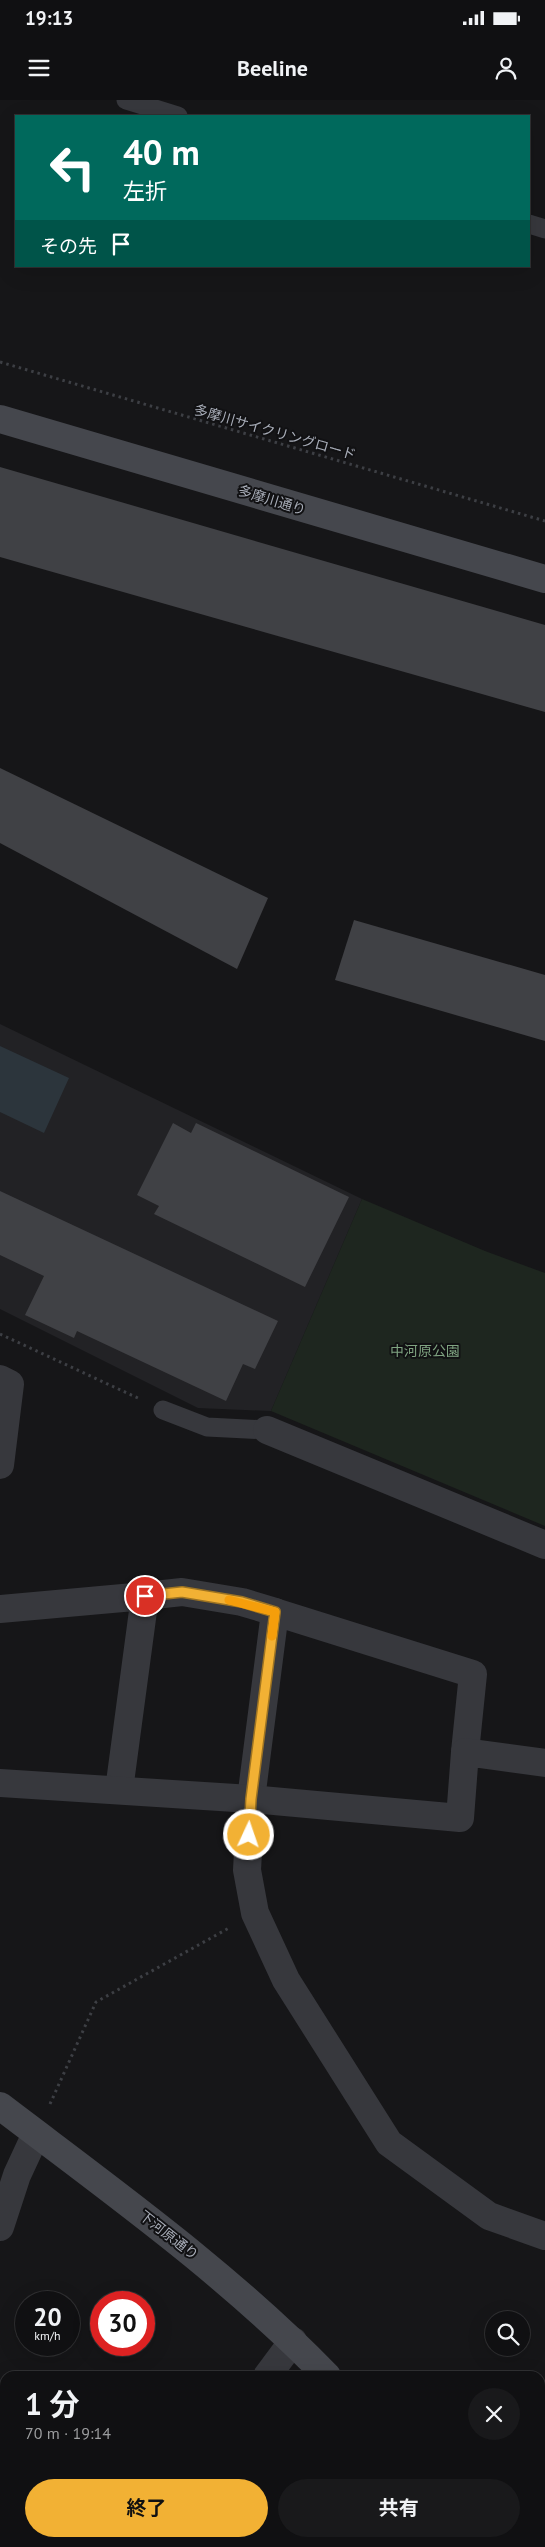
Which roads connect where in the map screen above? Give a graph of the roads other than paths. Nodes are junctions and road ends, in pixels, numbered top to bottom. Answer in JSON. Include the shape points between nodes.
{"nodes":[{"id":1,"x":126,"y":100,"type":"edge"},
{"id":2,"x":175,"y":115,"type":"edge"},
{"id":3,"x":530,"y":224,"type":"edge"},
{"id":4,"x":545,"y":229,"type":"edge"},
{"id":5,"x":0,"y":419,"type":"edge"},
{"id":6,"x":545,"y":579,"type":"edge"},
{"id":7,"x":0,"y":1379,"type":"edge"},
{"id":8,"x":163,"y":1410,"type":"road end"},
{"id":9,"x":267,"y":1430,"type":"joint"},
{"id":10,"x":0,"y":1465,"type":"edge"},
{"id":11,"x":545,"y":1545,"type":"edge"},
{"id":12,"x":145,"y":1596,"type":"junction"},
{"id":13,"x":0,"y":1609,"type":"edge"},
{"id":14,"x":275,"y":1612,"type":"junction"},
{"id":15,"x":465,"y":1752,"type":"junction"},
{"id":16,"x":545,"y":1763,"type":"edge"},
{"id":17,"x":0,"y":1783,"type":"edge"},
{"id":18,"x":119,"y":1790,"type":"junction"},
{"id":19,"x":251,"y":1799,"type":"junction"},
{"id":20,"x":0,"y":2106,"type":"edge"},
{"id":21,"x":36,"y":2134,"type":"junction"},
{"id":22,"x":0,"y":2227,"type":"edge"},
{"id":23,"x":545,"y":2236,"type":"edge"},
{"id":24,"x":293,"y":2341,"type":"junction"},
{"id":25,"x":271,"y":2371,"type":"edge"},
{"id":26,"x":322,"y":2371,"type":"edge"}],
"edges":[{"from":1,"to":2,"type":"lane"},
{"from":3,"to":4,"type":"lane"},
{"from":5,"to":6,"type":"street","name":"多摩川通り"},
{"from":7,"to":10,"type":"street","via":[[10,1384]]},
{"from":8,"to":9,"type":"lane","via":[[207,1427]]},
{"from":9,"to":11,"type":"street"},
{"from":12,"to":13,"type":"street"},
{"from":12,"to":14,"type":"street","via":[[182,1592],[242,1602]]},
{"from":12,"to":18,"type":"street"},
{"from":14,"to":15,"type":"street","via":[[473,1674]]},
{"from":14,"to":19,"type":"street"},
{"from":15,"to":16,"type":"street"},
{"from":15,"to":19,"type":"street","via":[[460,1818]]},
{"from":17,"to":18,"type":"street"},
{"from":18,"to":19,"type":"street"},
{"from":19,"to":23,"type":"street","via":[[247,1870],[255,1913],[286,1980],[389,2143],[489,2216]]},
{"from":20,"to":21,"type":"street","name":"下河原通り"},
{"from":21,"to":22,"type":"street","via":[[17,2175]]},
{"from":21,"to":24,"type":"street","name":"下河原通り","via":[[225,2279]]},
{"from":24,"to":25,"type":"street"},
{"from":24,"to":26,"type":"street","name":"下河原通り"}]}
